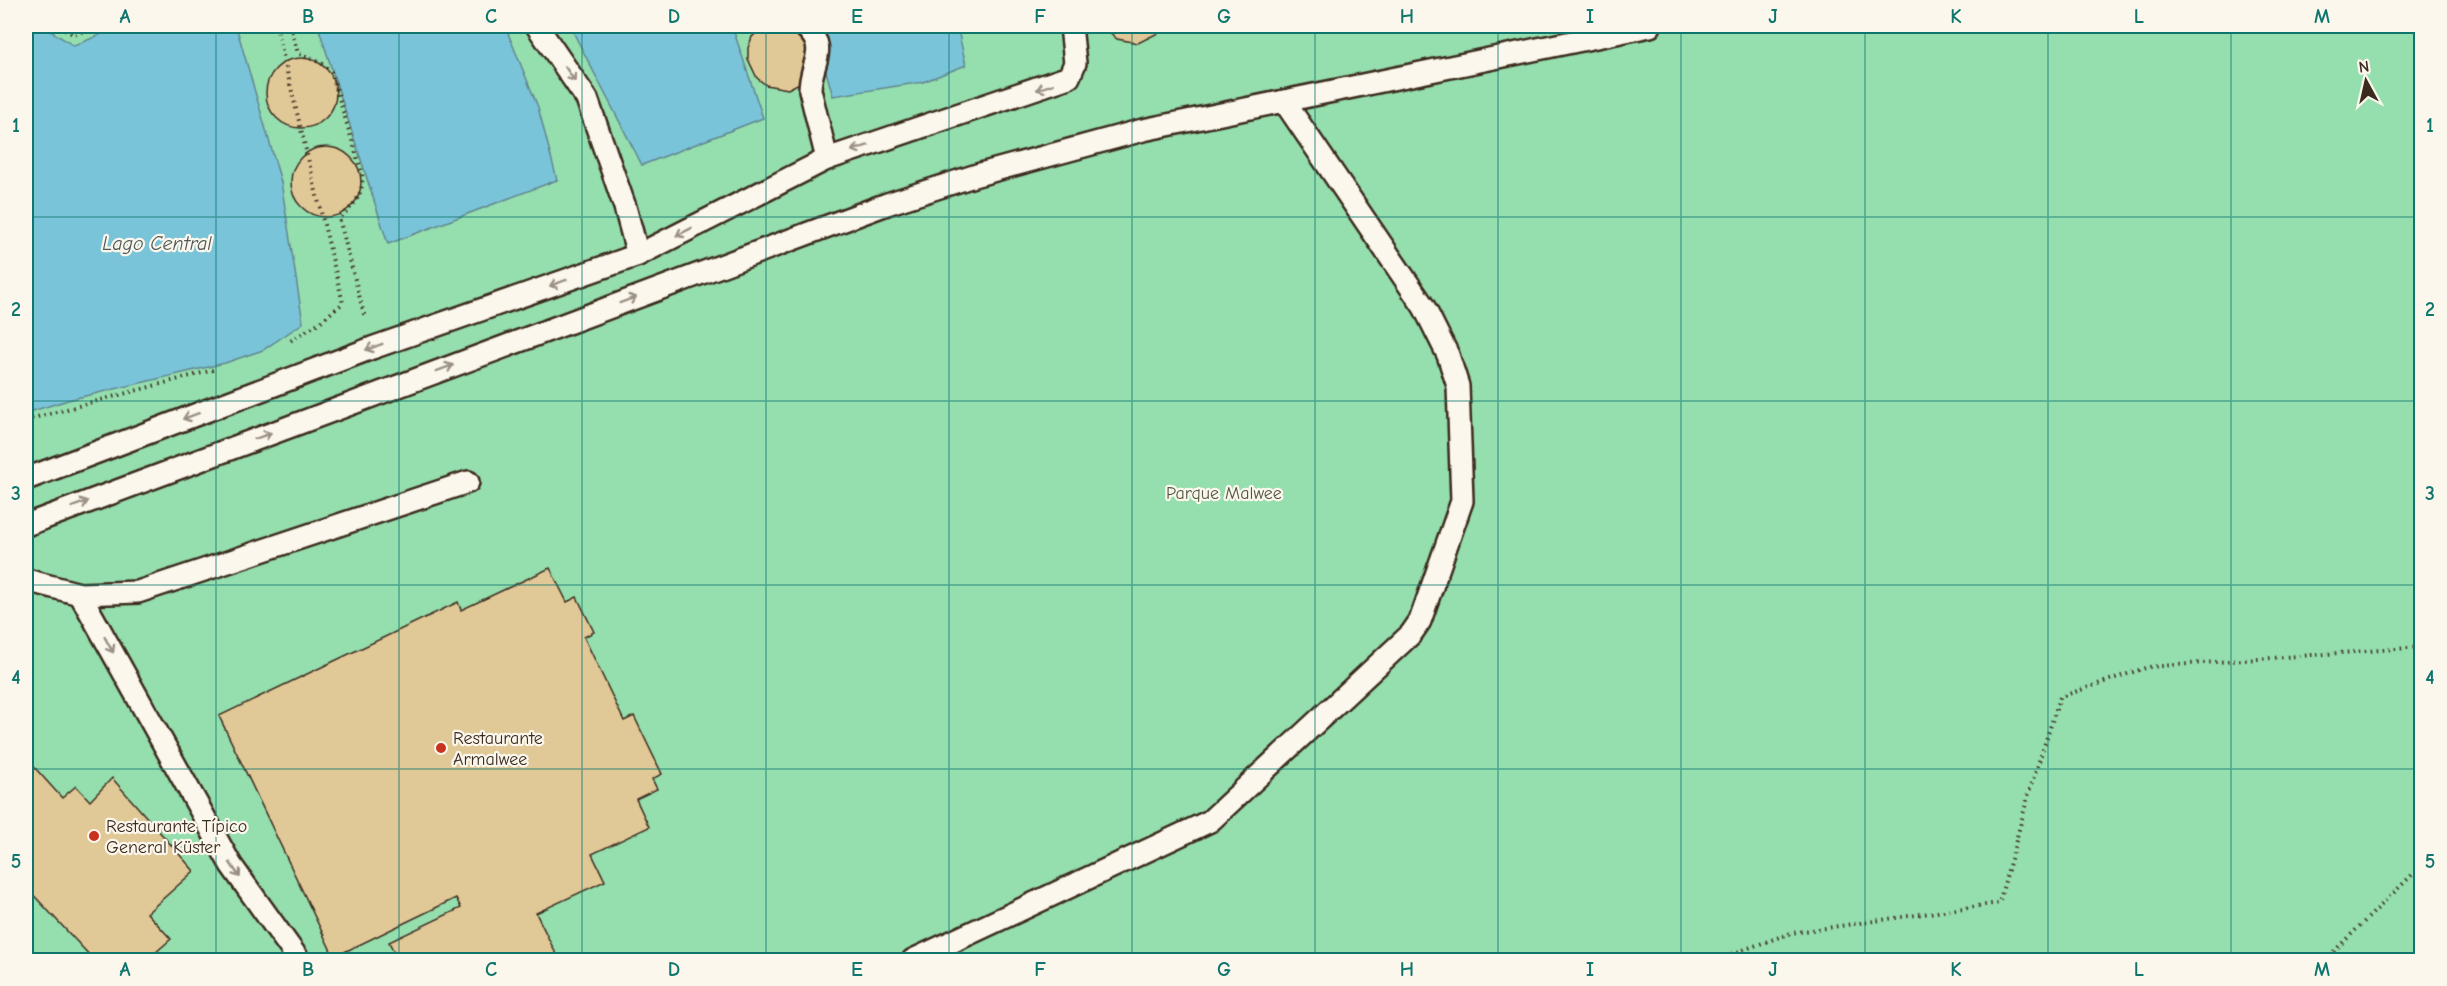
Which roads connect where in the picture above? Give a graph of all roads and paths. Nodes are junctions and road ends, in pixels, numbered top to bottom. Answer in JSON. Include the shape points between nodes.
{"nodes":[{"id":1,"x":29,"y":26,"type":"edge"},
{"id":2,"x":60,"y":26,"type":"edge"},
{"id":3,"x":95,"y":26,"type":"edge"},
{"id":4,"x":276,"y":26,"type":"edge"},
{"id":5,"x":290,"y":26,"type":"edge"},
{"id":6,"x":537,"y":26,"type":"edge"},
{"id":7,"x":804,"y":26,"type":"edge"},
{"id":8,"x":1071,"y":26,"type":"edge"},
{"id":9,"x":1650,"y":26,"type":"edge"},
{"id":10,"x":26,"y":30,"type":"edge"},
{"id":11,"x":1284,"y":100,"type":"junction"},
{"id":12,"x":827,"y":159,"type":"junction"},
{"id":13,"x":638,"y":255,"type":"junction"},
{"id":14,"x":286,"y":344,"type":"dead end"},
{"id":15,"x":372,"y":348,"type":"junction"},
{"id":16,"x":223,"y":368,"type":"dead end"},
{"id":17,"x":26,"y":420,"type":"edge"},
{"id":18,"x":26,"y":479,"type":"edge"},
{"id":19,"x":468,"y":482,"type":"dead end"},
{"id":20,"x":26,"y":525,"type":"edge"},
{"id":21,"x":26,"y":580,"type":"edge"},
{"id":22,"x":80,"y":594,"type":"junction"},
{"id":23,"x":2421,"y":647,"type":"edge"},
{"id":24,"x":2421,"y":872,"type":"edge"},
{"id":25,"x":299,"y":960,"type":"edge"},
{"id":26,"x":913,"y":960,"type":"edge"},
{"id":27,"x":1715,"y":960,"type":"edge"},
{"id":28,"x":2325,"y":960,"type":"edge"}],
"edges":[{"from":1,"to":10,"type":"path"},
{"from":2,"to":3,"type":"path","via":[[74,35]]},
{"from":4,"to":14,"type":"path","via":[[343,303]]},
{"from":5,"to":15,"type":"path","via":[[298,53],[331,72],[362,173],[358,199],[339,218]]},
{"from":6,"to":13,"type":"lane","one_way":true,"via":[[587,99]]},
{"from":7,"to":12,"type":"lane","via":[[818,46],[810,90]]},
{"from":8,"to":12,"type":"lane","one_way":true,"via":[[1075,63],[1069,77]]},
{"from":9,"to":11,"type":"lane"},
{"from":20,"to":11,"type":"lane","one_way":true,"via":[[899,201],[1079,146]]},
{"from":11,"to":26,"type":"lane","via":[[1424,307],[1448,355],[1458,386],[1462,501],[1420,621],[1412,634],[1210,822]]},
{"from":12,"to":13,"type":"lane","one_way":true},
{"from":13,"to":15,"type":"lane","one_way":true},
{"from":15,"to":18,"type":"lane","one_way":true},
{"from":16,"to":17,"type":"path"},
{"from":19,"to":22,"type":"lane","via":[[138,592]]},
{"from":21,"to":22,"type":"lane"},
{"from":22,"to":25,"type":"lane","one_way":true,"via":[[231,865]]},
{"from":23,"to":27,"type":"path","via":[[2148,667],[2060,697],[1999,903],[1791,933]]},
{"from":24,"to":28,"type":"path","via":[[2415,872]]}]}
